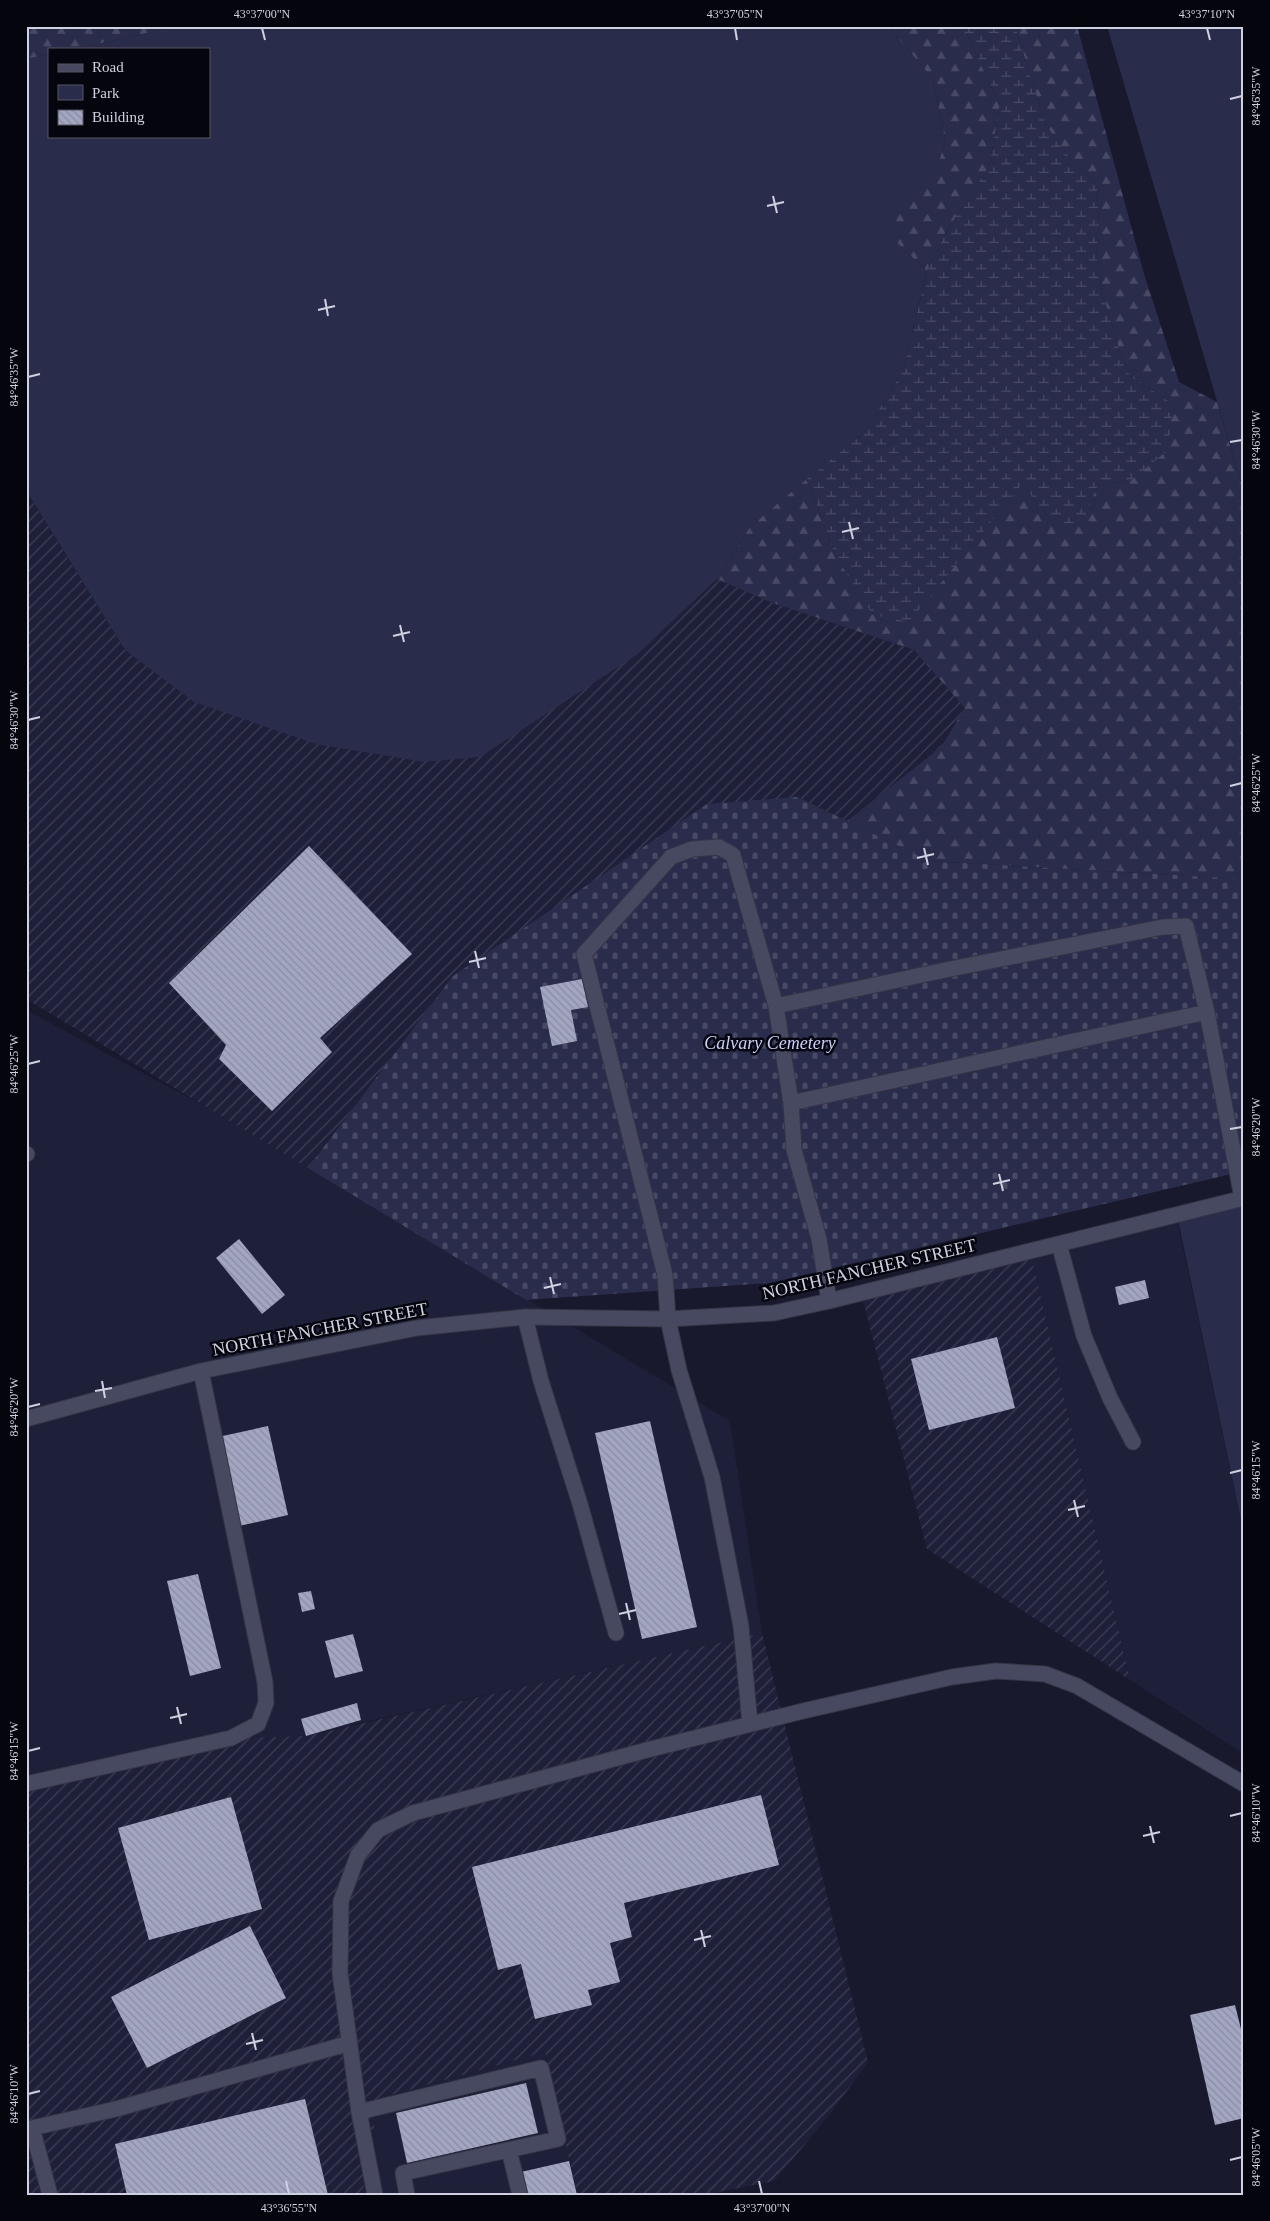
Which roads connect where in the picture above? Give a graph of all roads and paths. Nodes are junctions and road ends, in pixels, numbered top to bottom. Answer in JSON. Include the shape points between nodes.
{"nodes":[{"id":1,"x":776,"y":1006,"type":"junction"},
{"id":2,"x":1207,"y":1012,"type":"junction"},
{"id":3,"x":791,"y":1103,"type":"junction"},
{"id":4,"x":1243,"y":1198,"type":"edge"},
{"id":5,"x":1059,"y":1244,"type":"junction"},
{"id":6,"x":829,"y":1302,"type":"junction"},
{"id":7,"x":525,"y":1317,"type":"junction"},
{"id":8,"x":668,"y":1319,"type":"junction"},
{"id":9,"x":201,"y":1371,"type":"junction"},
{"id":10,"x":26,"y":1419,"type":"edge"},
{"id":11,"x":1133,"y":1442,"type":"dead end"},
{"id":12,"x":616,"y":1633,"type":"dead end"},
{"id":13,"x":750,"y":1724,"type":"junction"},
{"id":14,"x":26,"y":1784,"type":"edge"},
{"id":15,"x":1244,"y":1784,"type":"edge"},
{"id":16,"x":350,"y":2043,"type":"junction"},
{"id":17,"x":359,"y":2112,"type":"junction"},
{"id":18,"x":509,"y":2150,"type":"junction"},
{"id":19,"x":50,"y":2195,"type":"edge"},
{"id":20,"x":375,"y":2195,"type":"edge"},
{"id":21,"x":407,"y":2195,"type":"edge"},
{"id":22,"x":520,"y":2195,"type":"edge"}],
"edges":[{"from":1,"to":2,"type":"street","via":[[1163,927],[1186,926]]},
{"from":1,"to":3,"type":"street"},
{"from":1,"to":8,"type":"street","via":[[733,855],[719,847],[692,849],[671,858],[584,954],[664,1275]]},
{"from":2,"to":3,"type":"street"},
{"from":2,"to":4,"type":"street"},
{"from":3,"to":6,"type":"street","via":[[794,1150],[818,1239]]},
{"from":4,"to":5,"type":"street","name":"NORTH FANCHER STREET"},
{"from":5,"to":6,"type":"street","name":"NORTH FANCHER STREET"},
{"from":5,"to":11,"type":"street","via":[[1084,1336]]},
{"from":6,"to":8,"type":"street","name":"NORTH FANCHER STREET","via":[[774,1313]]},
{"from":7,"to":8,"type":"street","name":"NORTH FANCHER STREET"},
{"from":7,"to":9,"type":"street","name":"NORTH FANCHER STREET","via":[[417,1328]]},
{"from":7,"to":12,"type":"street"},
{"from":8,"to":13,"type":"street","via":[[712,1477],[741,1626]]},
{"from":9,"to":10,"type":"street","name":"NORTH FANCHER STREET"},
{"from":9,"to":14,"type":"street","via":[[265,1682],[266,1703],[258,1724],[232,1738]]},
{"from":13,"to":15,"type":"street","via":[[952,1677],[996,1671],[1045,1674],[1078,1686]]},
{"from":13,"to":16,"type":"street","via":[[413,1813],[378,1830],[358,1855],[341,1901],[340,1973]]},
{"from":16,"to":17,"type":"street"},
{"from":16,"to":19,"type":"street","via":[[116,2109],[32,2128]]},
{"from":17,"to":18,"type":"street","via":[[541,2068],[558,2139]]},
{"from":17,"to":20,"type":"street"},
{"from":18,"to":21,"type":"street","via":[[403,2174]]},
{"from":18,"to":22,"type":"street"}]}
